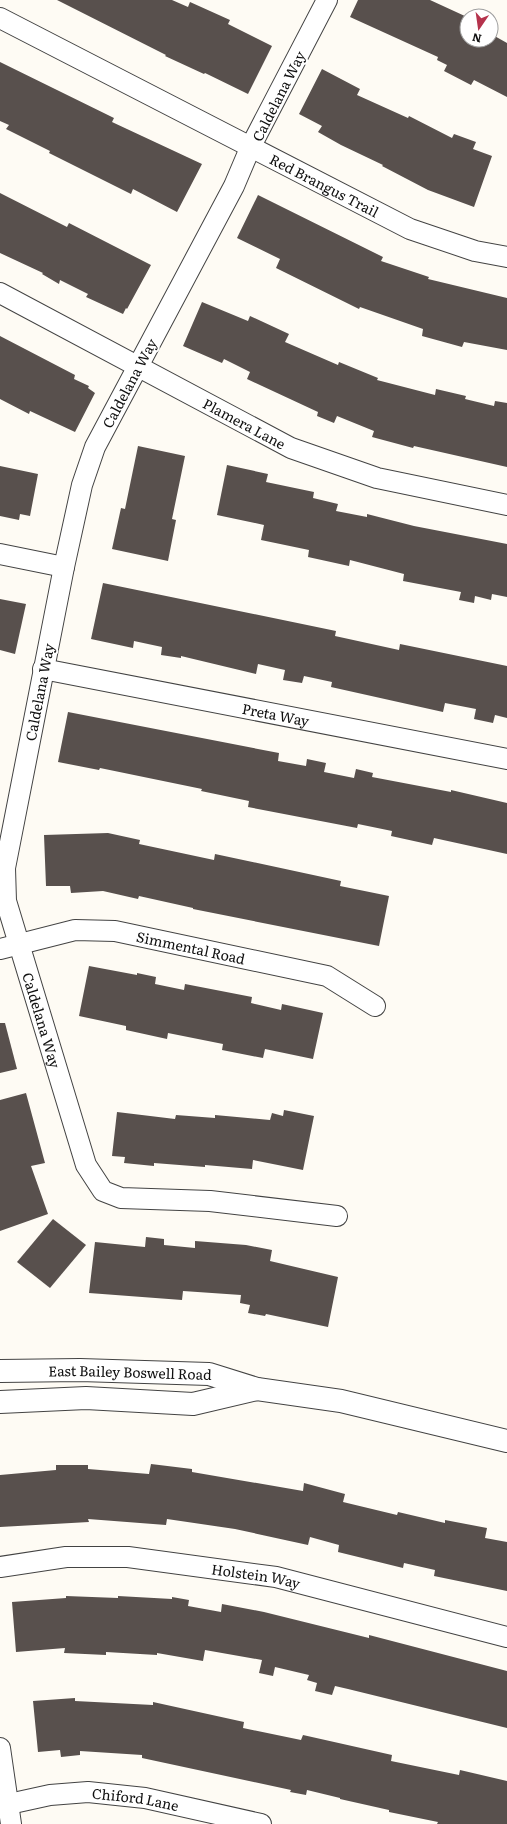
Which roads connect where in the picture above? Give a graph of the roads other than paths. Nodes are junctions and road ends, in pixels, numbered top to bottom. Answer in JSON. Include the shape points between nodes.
{"nodes":[{"id":1,"x":327,"y":0,"type":"edge"},
{"id":2,"x":0,"y":18,"type":"edge"},
{"id":3,"x":251,"y":146,"type":"junction"},
{"id":4,"x":507,"y":257,"type":"edge"},
{"id":5,"x":0,"y":293,"type":"edge"},
{"id":6,"x":138,"y":366,"type":"junction"},
{"id":7,"x":507,"y":505,"type":"edge"},
{"id":8,"x":0,"y":554,"type":"edge"},
{"id":9,"x":64,"y":567,"type":"junction"},
{"id":10,"x":43,"y":669,"type":"junction"},
{"id":11,"x":507,"y":760,"type":"edge"},
{"id":12,"x":19,"y":943,"type":"junction"},
{"id":13,"x":0,"y":949,"type":"edge"},
{"id":14,"x":375,"y":1006,"type":"dead end"},
{"id":15,"x":338,"y":1216,"type":"dead end"},
{"id":16,"x":0,"y":1371,"type":"edge"},
{"id":17,"x":257,"y":1389,"type":"junction"},
{"id":18,"x":0,"y":1402,"type":"edge"},
{"id":19,"x":507,"y":1441,"type":"edge"},
{"id":20,"x":0,"y":1567,"type":"edge"},
{"id":21,"x":507,"y":1637,"type":"edge"},
{"id":22,"x":0,"y":1748,"type":"edge"},
{"id":23,"x":9,"y":1804,"type":"junction"},
{"id":24,"x":11,"y":1824,"type":"edge"},
{"id":25,"x":261,"y":1824,"type":"edge"}],
"edges":[{"from":1,"to":3,"type":"street","name":"Caldelana Way"},
{"from":2,"to":3,"type":"street","name":"Red Brangus Trail"},
{"from":3,"to":4,"type":"street","name":"Red Brangus Trail","via":[[410,229],[475,251]]},
{"from":3,"to":6,"type":"street","name":"Caldelana Way","via":[[234,186]]},
{"from":5,"to":6,"type":"street","name":"Plamera Lane"},
{"from":6,"to":7,"type":"street","name":"Plamera Lane","via":[[291,448],[377,478]]},
{"from":6,"to":9,"type":"street","name":"Caldelana Way","via":[[95,447],[82,485]]},
{"from":8,"to":9,"type":"street"},
{"from":9,"to":10,"type":"street","name":"Caldelana Way"},
{"from":10,"to":11,"type":"street","name":"Preta Way"},
{"from":10,"to":12,"type":"street","name":"Caldelana Way","via":[[6,868],[6,901]]},
{"from":12,"to":13,"type":"street","name":"Simmental Road"},
{"from":12,"to":14,"type":"street","name":"Simmental Road","via":[[75,930],[115,930],[327,976]]},
{"from":12,"to":15,"type":"street","name":"Caldelana Way","via":[[86,1165],[103,1191],[121,1198],[210,1201]]},
{"from":16,"to":17,"type":"street","name":"East Bailey Boswell Road","via":[[80,1370],[209,1374]]},
{"from":17,"to":18,"type":"street","name":"East Bailey Boswell Road","via":[[192,1404],[86,1398]]},
{"from":17,"to":19,"type":"street","name":"East Bailey Boswell Road","via":[[341,1401]]},
{"from":20,"to":21,"type":"street","name":"Holstein Way","via":[[66,1557],[128,1557],[268,1576]]},
{"from":22,"to":23,"type":"street"},
{"from":23,"to":24,"type":"street"},
{"from":23,"to":25,"type":"street","name":"Chiford Lane","via":[[50,1795],[88,1792],[144,1798]]}]}
